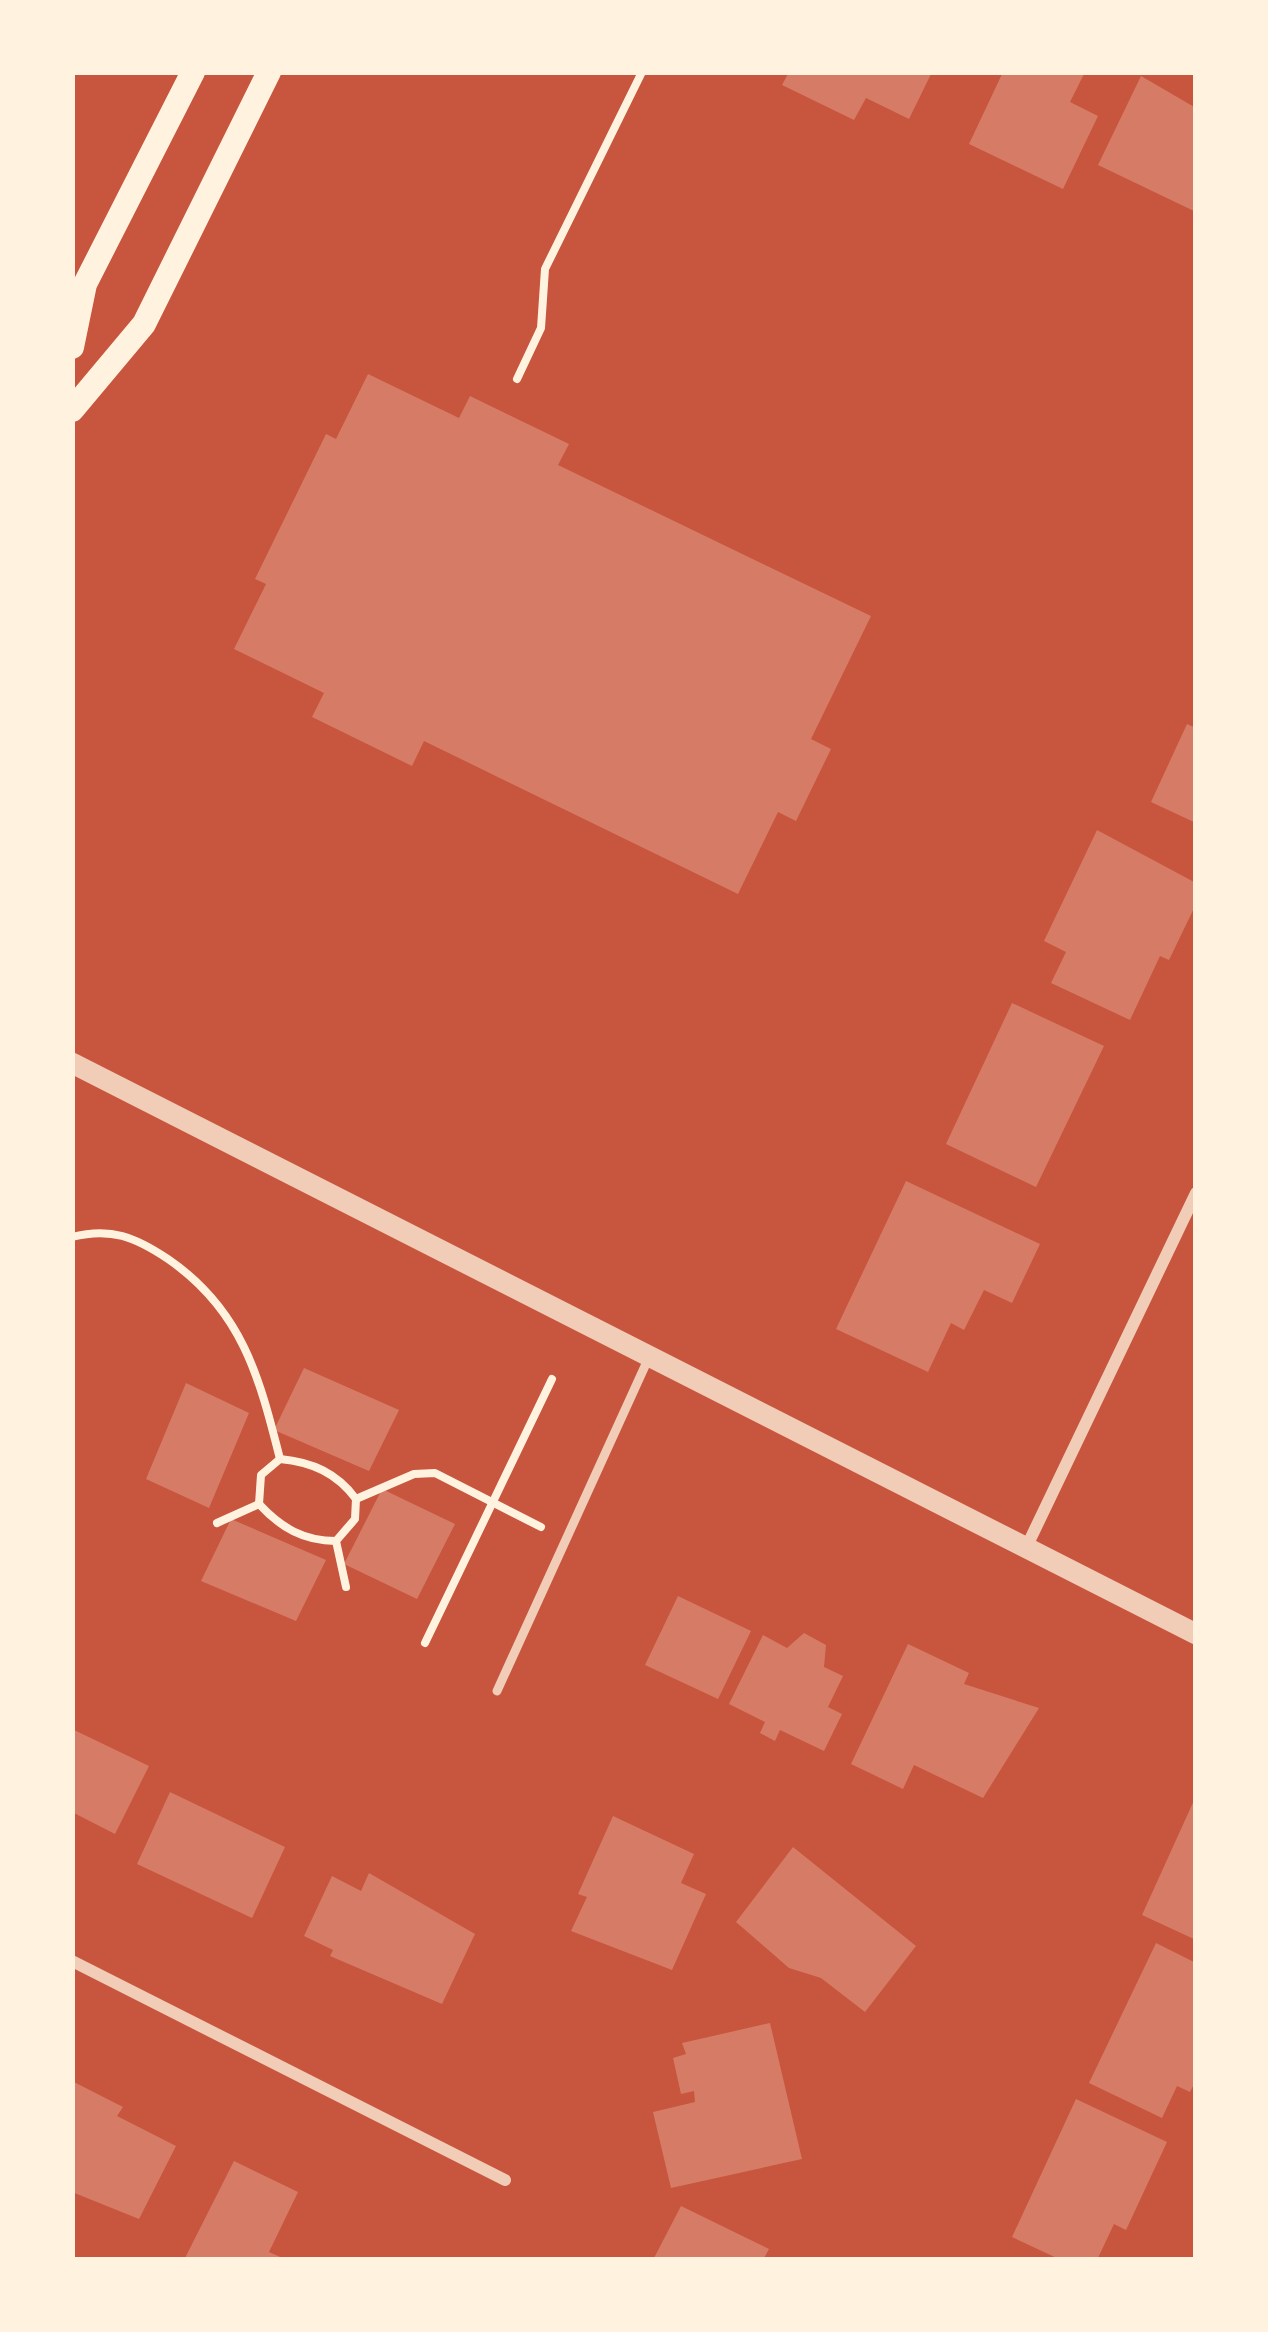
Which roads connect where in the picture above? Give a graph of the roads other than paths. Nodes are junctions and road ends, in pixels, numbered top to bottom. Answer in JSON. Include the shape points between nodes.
{"nodes":[{"id":1,"x":193,"y":72,"type":"edge"},
{"id":2,"x":269,"y":72,"type":"edge"},
{"id":3,"x":72,"y":347,"type":"edge"},
{"id":4,"x":72,"y":410,"type":"edge"},
{"id":5,"x":72,"y":1063,"type":"edge"},
{"id":6,"x":1196,"y":1193,"type":"edge"},
{"id":7,"x":650,"y":1355,"type":"junction"},
{"id":8,"x":1026,"y":1548,"type":"junction"},
{"id":9,"x":1196,"y":1634,"type":"edge"},
{"id":10,"x":497,"y":1690,"type":"dead end"},
{"id":11,"x":72,"y":1961,"type":"edge"},
{"id":12,"x":505,"y":2180,"type":"dead end"}],
"edges":[{"from":1,"to":3,"type":"main road","via":[[85,284]]},
{"from":2,"to":4,"type":"main road","via":[[144,324]]},
{"from":5,"to":7,"type":"street"},
{"from":6,"to":8,"type":"street"},
{"from":7,"to":8,"type":"street"},
{"from":7,"to":10,"type":"lane"},
{"from":8,"to":9,"type":"street"},
{"from":11,"to":12,"type":"street"}]}
